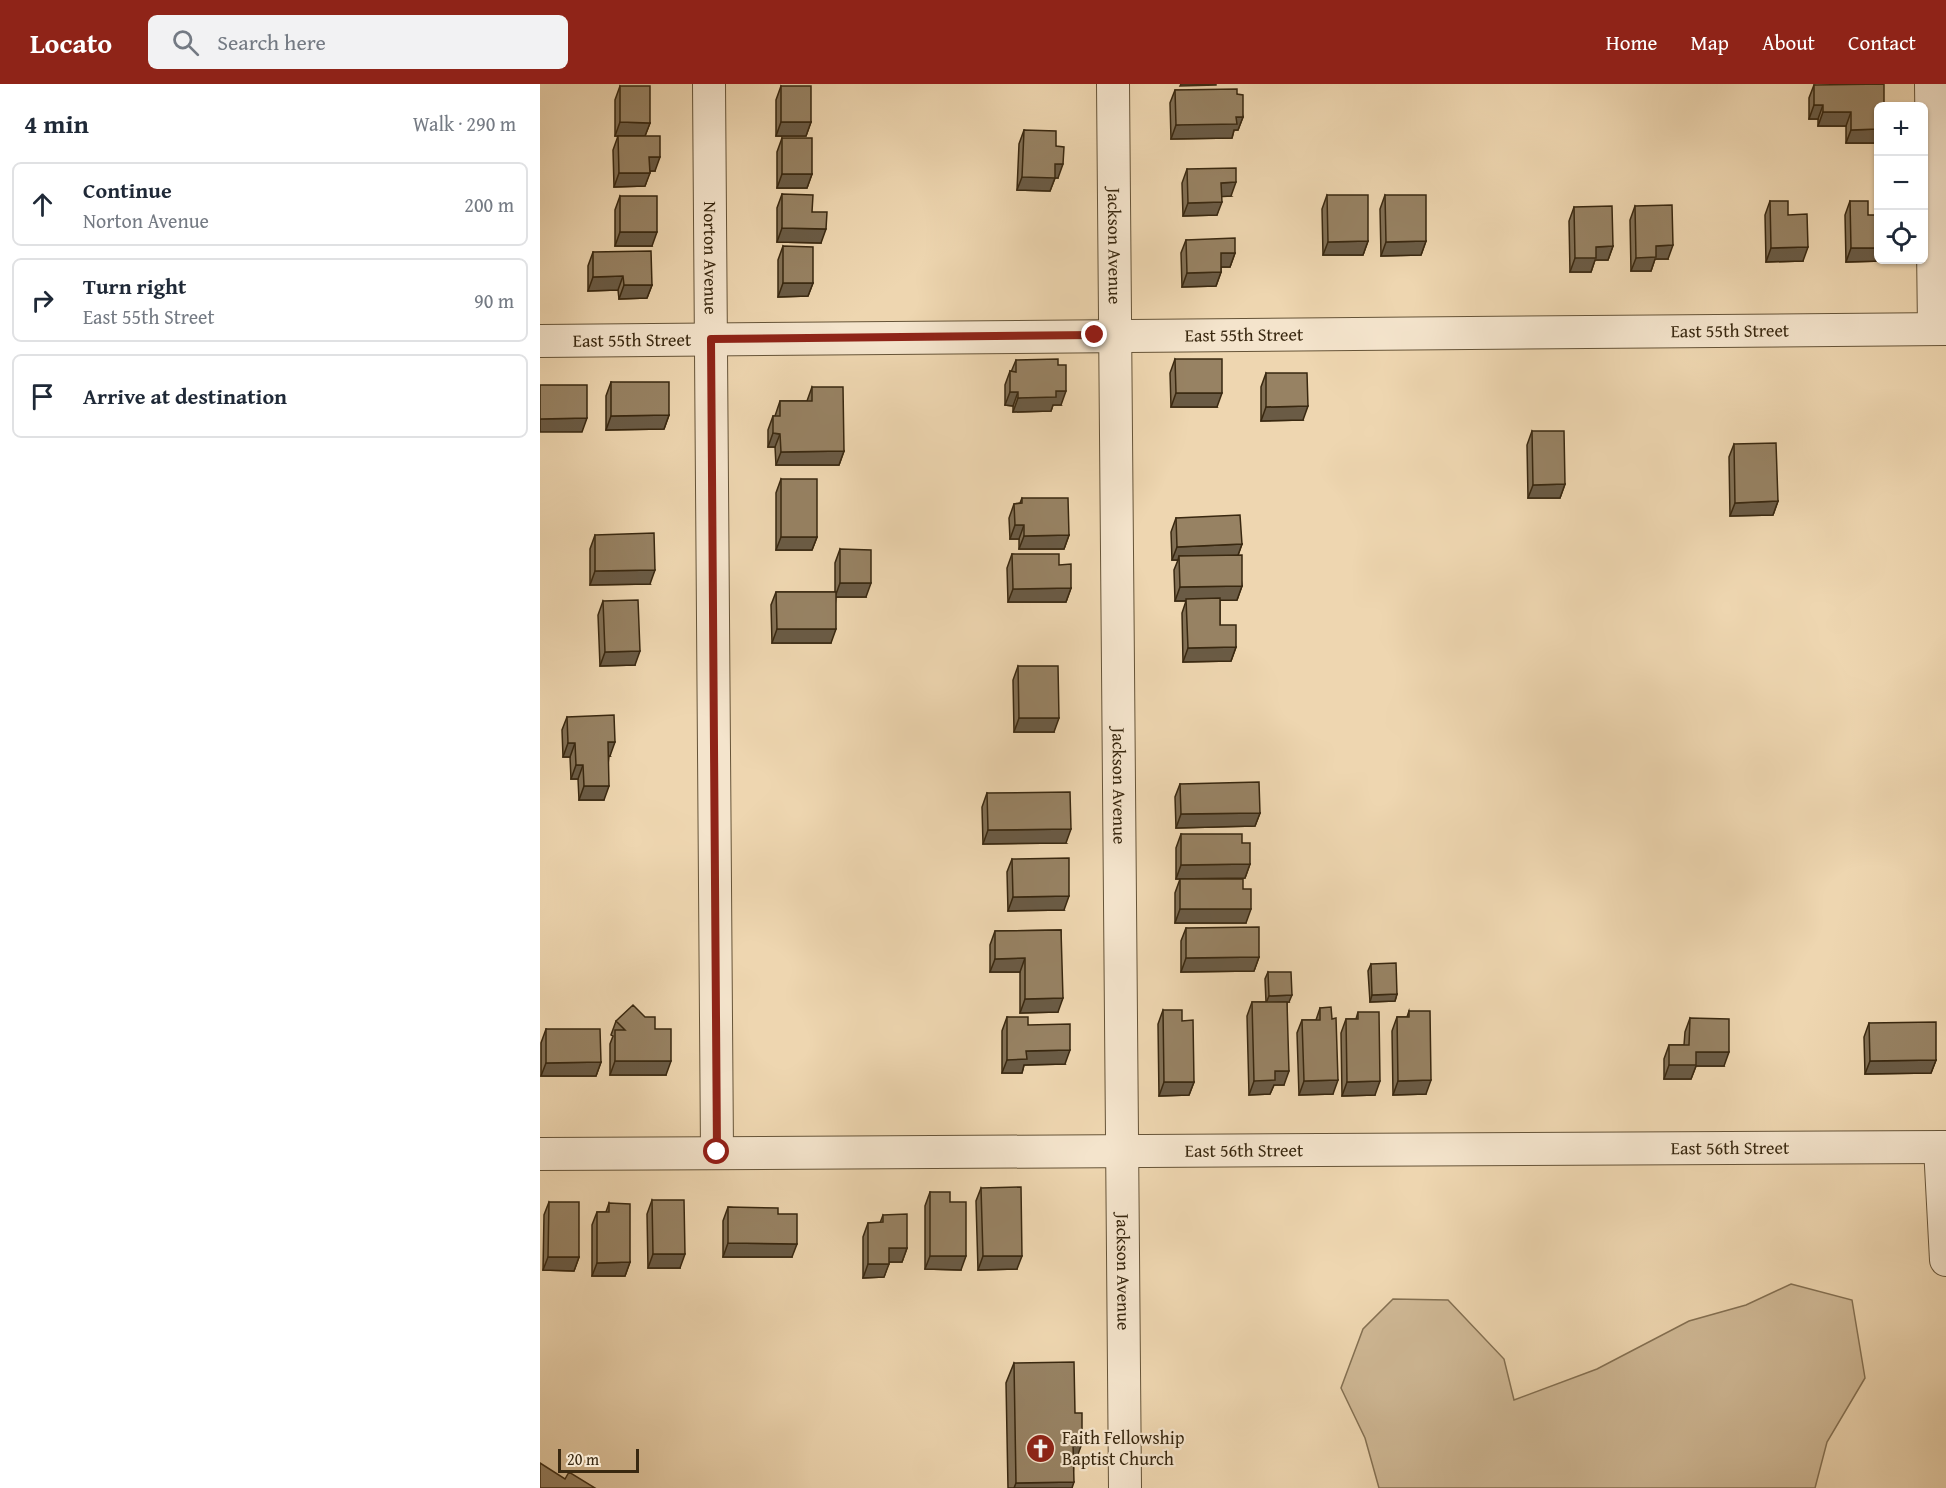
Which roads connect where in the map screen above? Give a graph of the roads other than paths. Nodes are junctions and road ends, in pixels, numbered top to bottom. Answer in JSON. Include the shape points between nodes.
{"nodes":[{"id":1,"x":709,"y":84,"type":"edge"},
{"id":2,"x":1113,"y":84,"type":"edge"},
{"id":3,"x":1930,"y":84,"type":"edge"},
{"id":4,"x":1940,"y":329,"type":"edge"},
{"id":5,"x":1115,"y":335,"type":"junction"},
{"id":6,"x":711,"y":339,"type":"junction"},
{"id":7,"x":540,"y":341,"type":"edge"},
{"id":8,"x":1943,"y":1147,"type":"edge"},
{"id":9,"x":1122,"y":1150,"type":"junction"},
{"id":10,"x":717,"y":1152,"type":"junction"},
{"id":11,"x":540,"y":1154,"type":"edge"},
{"id":12,"x":1946,"y":1260,"type":"edge"},
{"id":13,"x":1125,"y":1488,"type":"edge"}],
"edges":[{"from":1,"to":6,"type":"street","name":"Norton Avenue"},
{"from":2,"to":5,"type":"street","name":"Jackson Avenue"},
{"from":3,"to":4,"type":"street"},
{"from":4,"to":5,"type":"street","name":"East 55th Street"},
{"from":5,"to":6,"type":"street","name":"East 55th Street"},
{"from":5,"to":9,"type":"street","name":"Jackson Avenue"},
{"from":6,"to":7,"type":"street","name":"East 55th Street"},
{"from":6,"to":10,"type":"street","name":"Norton Avenue"},
{"from":8,"to":9,"type":"street","name":"East 56th Street"},
{"from":8,"to":12,"type":"street"},
{"from":9,"to":10,"type":"street","name":"East 56th Street"},
{"from":9,"to":13,"type":"street","name":"Jackson Avenue"},
{"from":10,"to":11,"type":"street","name":"East 56th Street"}]}
